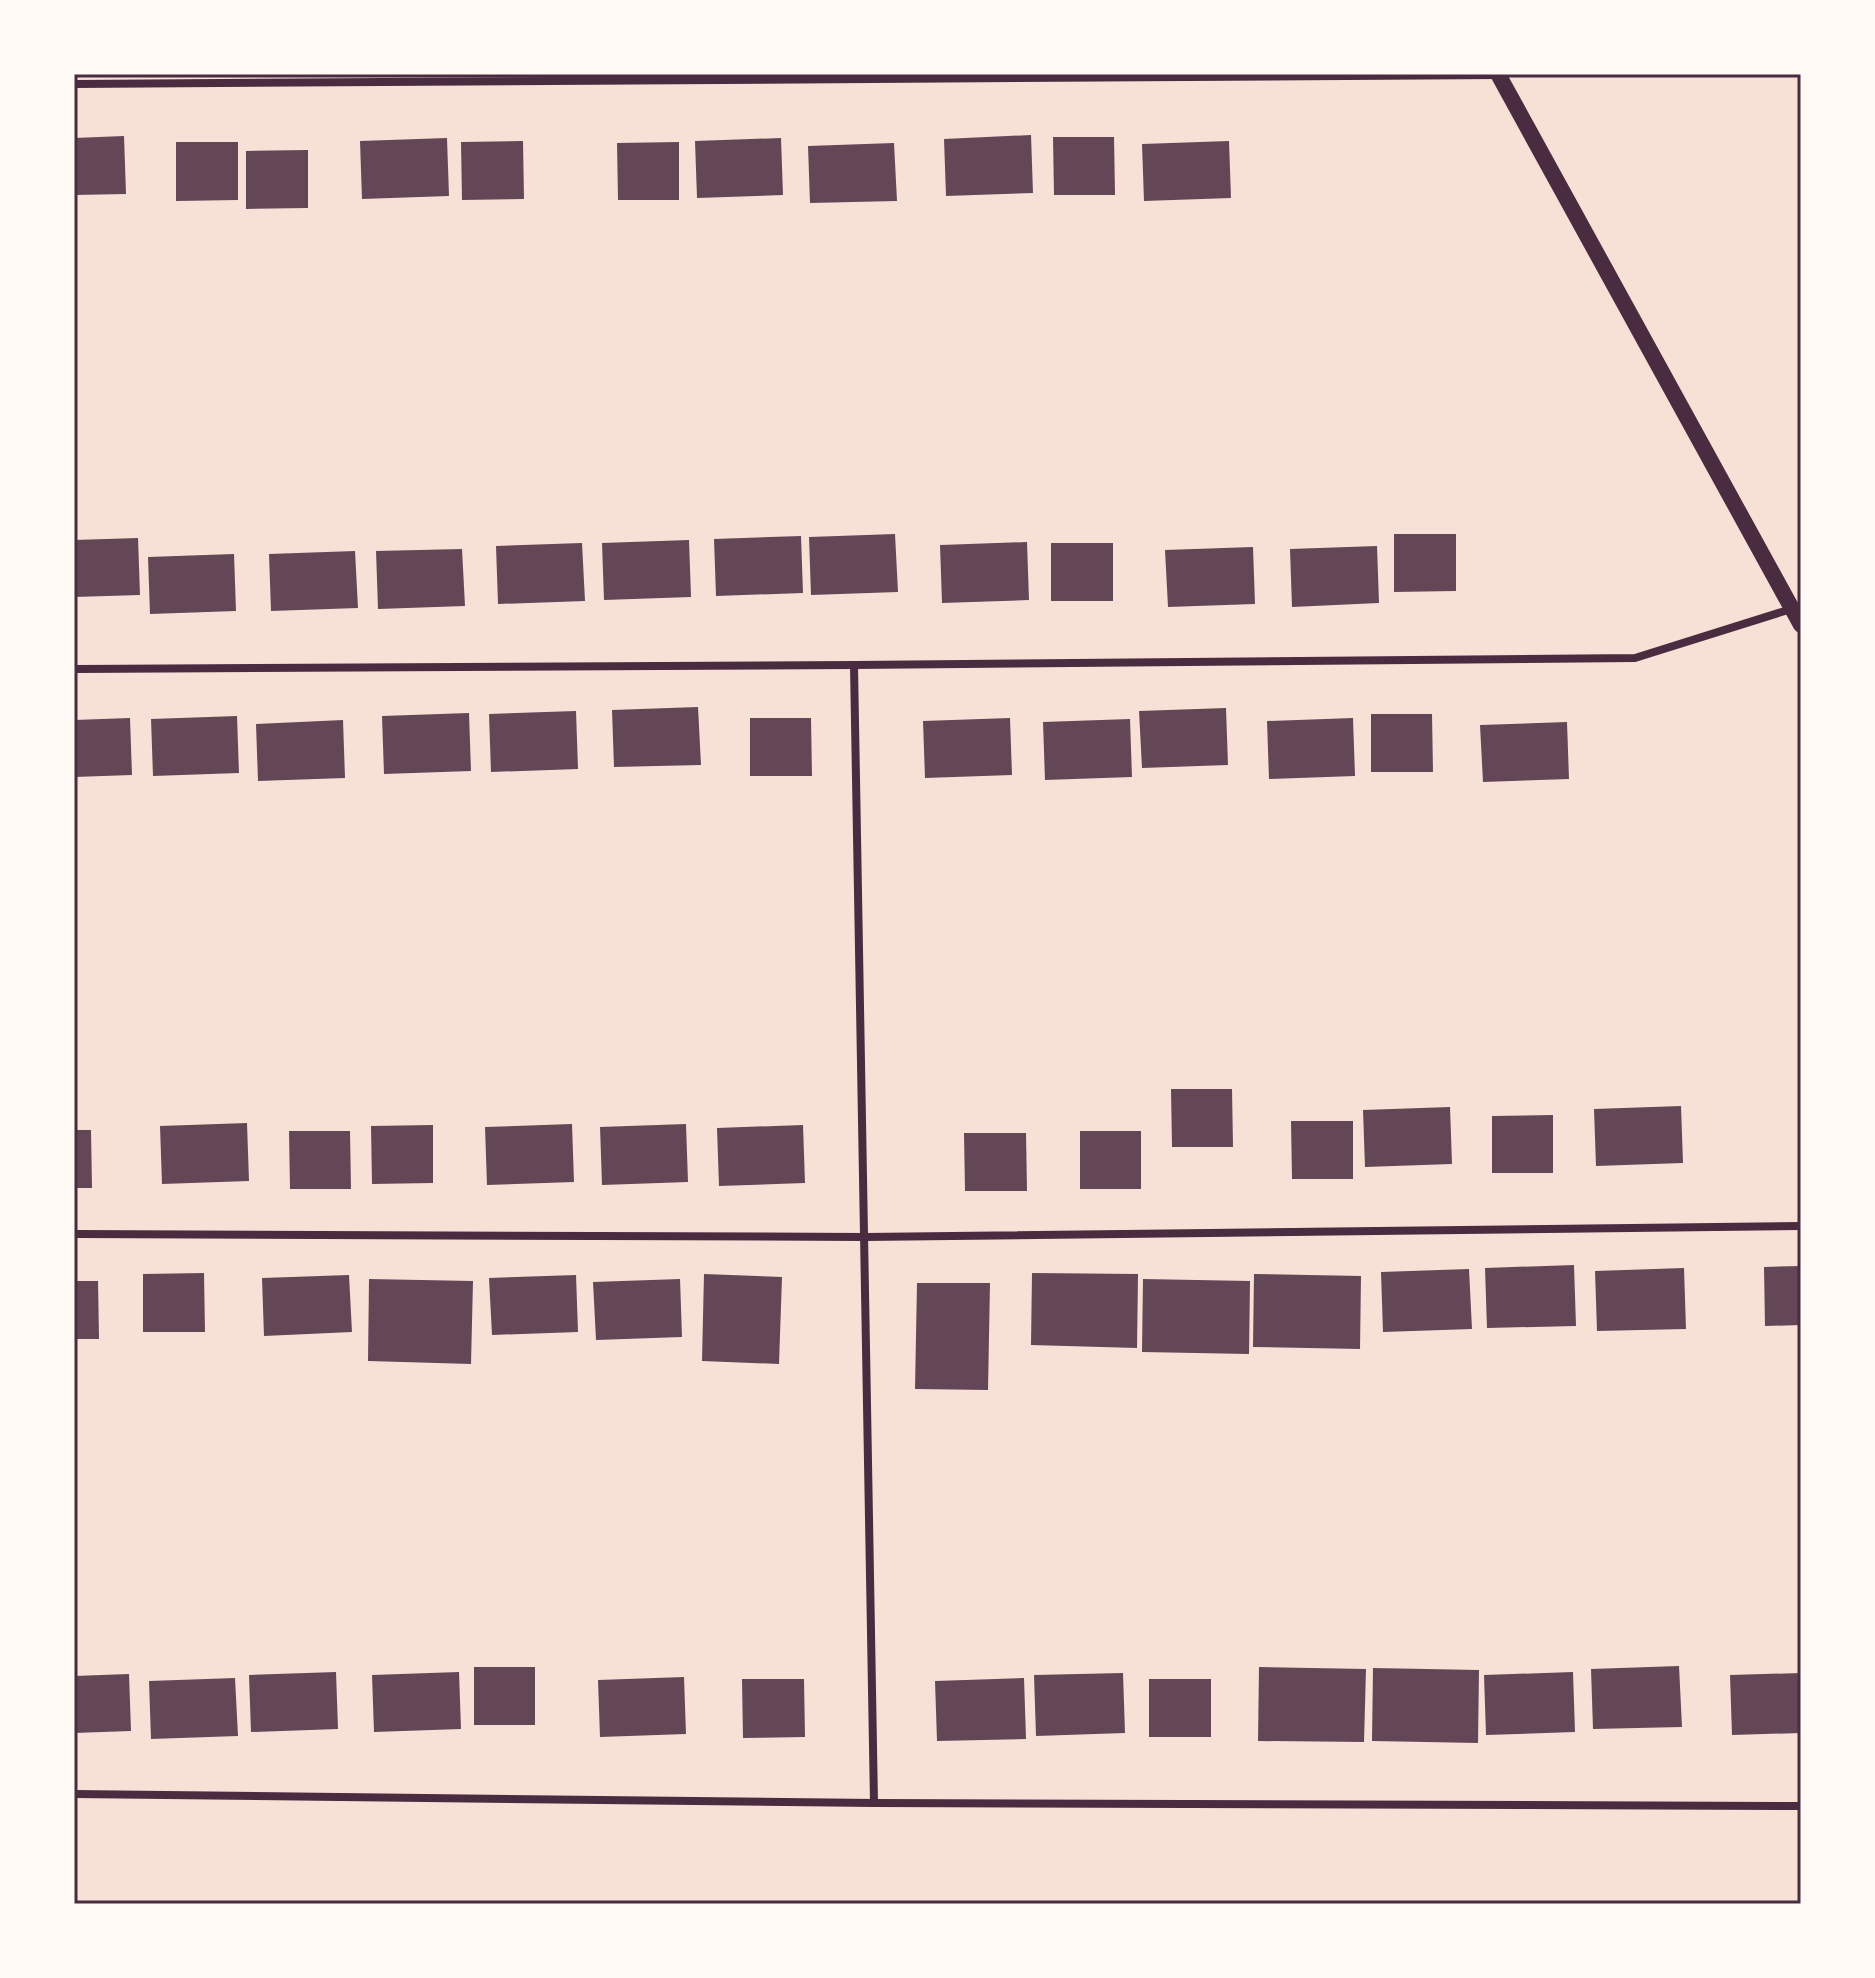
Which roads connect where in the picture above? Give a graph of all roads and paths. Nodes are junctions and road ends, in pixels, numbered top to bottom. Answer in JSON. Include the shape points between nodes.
{"nodes":[{"id":1,"x":1498,"y":75,"type":"edge"},
{"id":2,"x":74,"y":84,"type":"edge"},
{"id":3,"x":1792,"y":608,"type":"junction"},
{"id":4,"x":1801,"y":625,"type":"edge"},
{"id":5,"x":854,"y":665,"type":"junction"},
{"id":6,"x":74,"y":669,"type":"edge"},
{"id":7,"x":1801,"y":1226,"type":"edge"},
{"id":8,"x":74,"y":1234,"type":"edge"},
{"id":9,"x":865,"y":1237,"type":"junction"},
{"id":10,"x":74,"y":1794,"type":"edge"},
{"id":11,"x":874,"y":1803,"type":"junction"},
{"id":12,"x":1801,"y":1806,"type":"edge"}],
"edges":[{"from":1,"to":2,"type":"street"},
{"from":1,"to":3,"type":"main road"},
{"from":3,"to":4,"type":"main road"},
{"from":3,"to":5,"type":"street","via":[[1635,658]]},
{"from":5,"to":6,"type":"street"},
{"from":5,"to":9,"type":"street"},
{"from":7,"to":9,"type":"street"},
{"from":8,"to":9,"type":"street"},
{"from":9,"to":11,"type":"street"},
{"from":10,"to":11,"type":"street"},
{"from":11,"to":12,"type":"street"}]}
